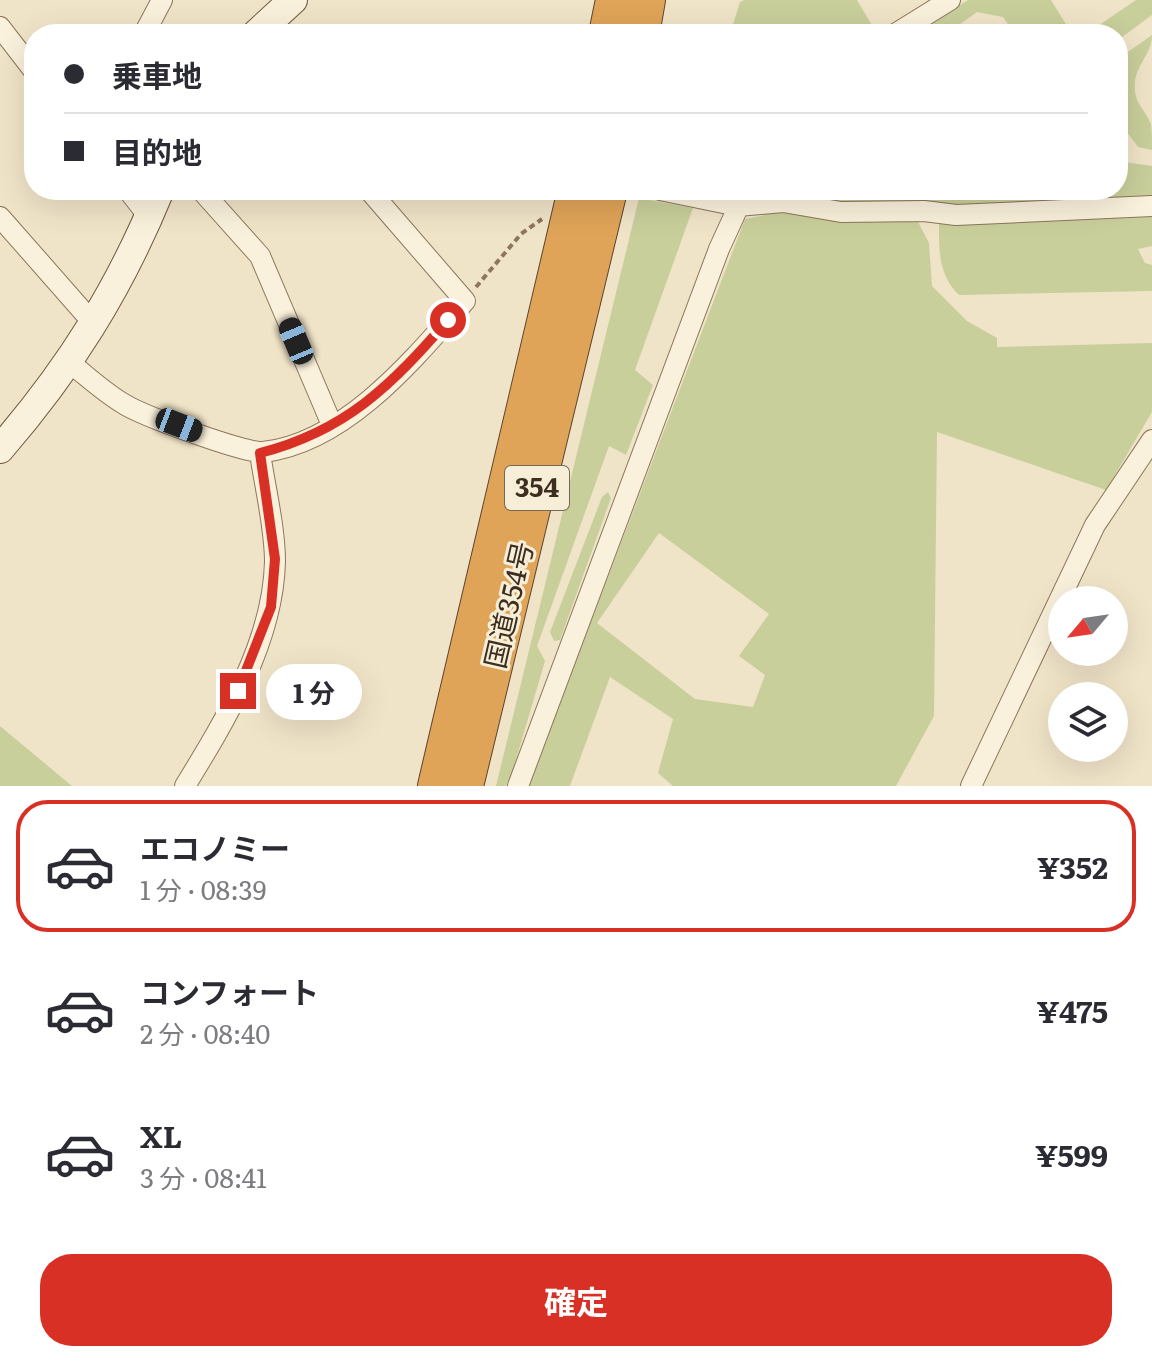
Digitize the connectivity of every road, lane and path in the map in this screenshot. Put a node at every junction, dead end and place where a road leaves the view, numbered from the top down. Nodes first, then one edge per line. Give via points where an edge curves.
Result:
1 (162, 0) edge
2 (293, 0) edge
3 (614, 0) edge
4 (647, 0) edge
5 (950, 0) edge
6 (149, 24) edge
7 (267, 24) edge
8 (609, 24) edge
9 (643, 24) edge
10 (911, 24) edge
11 (0, 27) edge
12 (24, 58) edge
13 (136, 200) edge
14 (156, 200) edge
15 (210, 200) edge
16 (378, 200) edge
17 (574, 200) edge
18 (607, 200) edge
19 (741, 200) edge
20 (762, 200) edge
21 (1152, 206) edge
22 (547, 215) dead end
23 (0, 217) edge
24 (149, 217) junction
25 (465, 301) junction
26 (94, 324) junction
27 (70, 363) junction
28 (332, 425) junction
29 (1152, 440) edge
30 (0, 449) edge
31 (260, 453) junction
32 (185, 786) edge
33 (436, 786) edge
34 (465, 786) edge
35 (518, 786) edge
36 (971, 786) edge

1 - 6 street
2 - 7 street
3 - 8 highway
4 - 9 highway
5 - 10 street
11 - 12 street
13 - 24 street
14 - 24 street
15 - 28 street via 260,256
16 - 25 street
17 - 33 highway, 国道354号 / 354
18 - 34 highway, 国道354号 / 354
19 - 35 street
20 - 21 street via 841,212 956,215
22 - 25 path via 521,234
23 - 26 street
24 - 26 street
25 - 28 street via 398,378
26 - 27 street
27 - 30 street
27 - 31 street via 125,405
28 - 31 street via 301,442
29 - 36 street via 1095,525
31 - 32 street via 275,559 271,607 229,713

